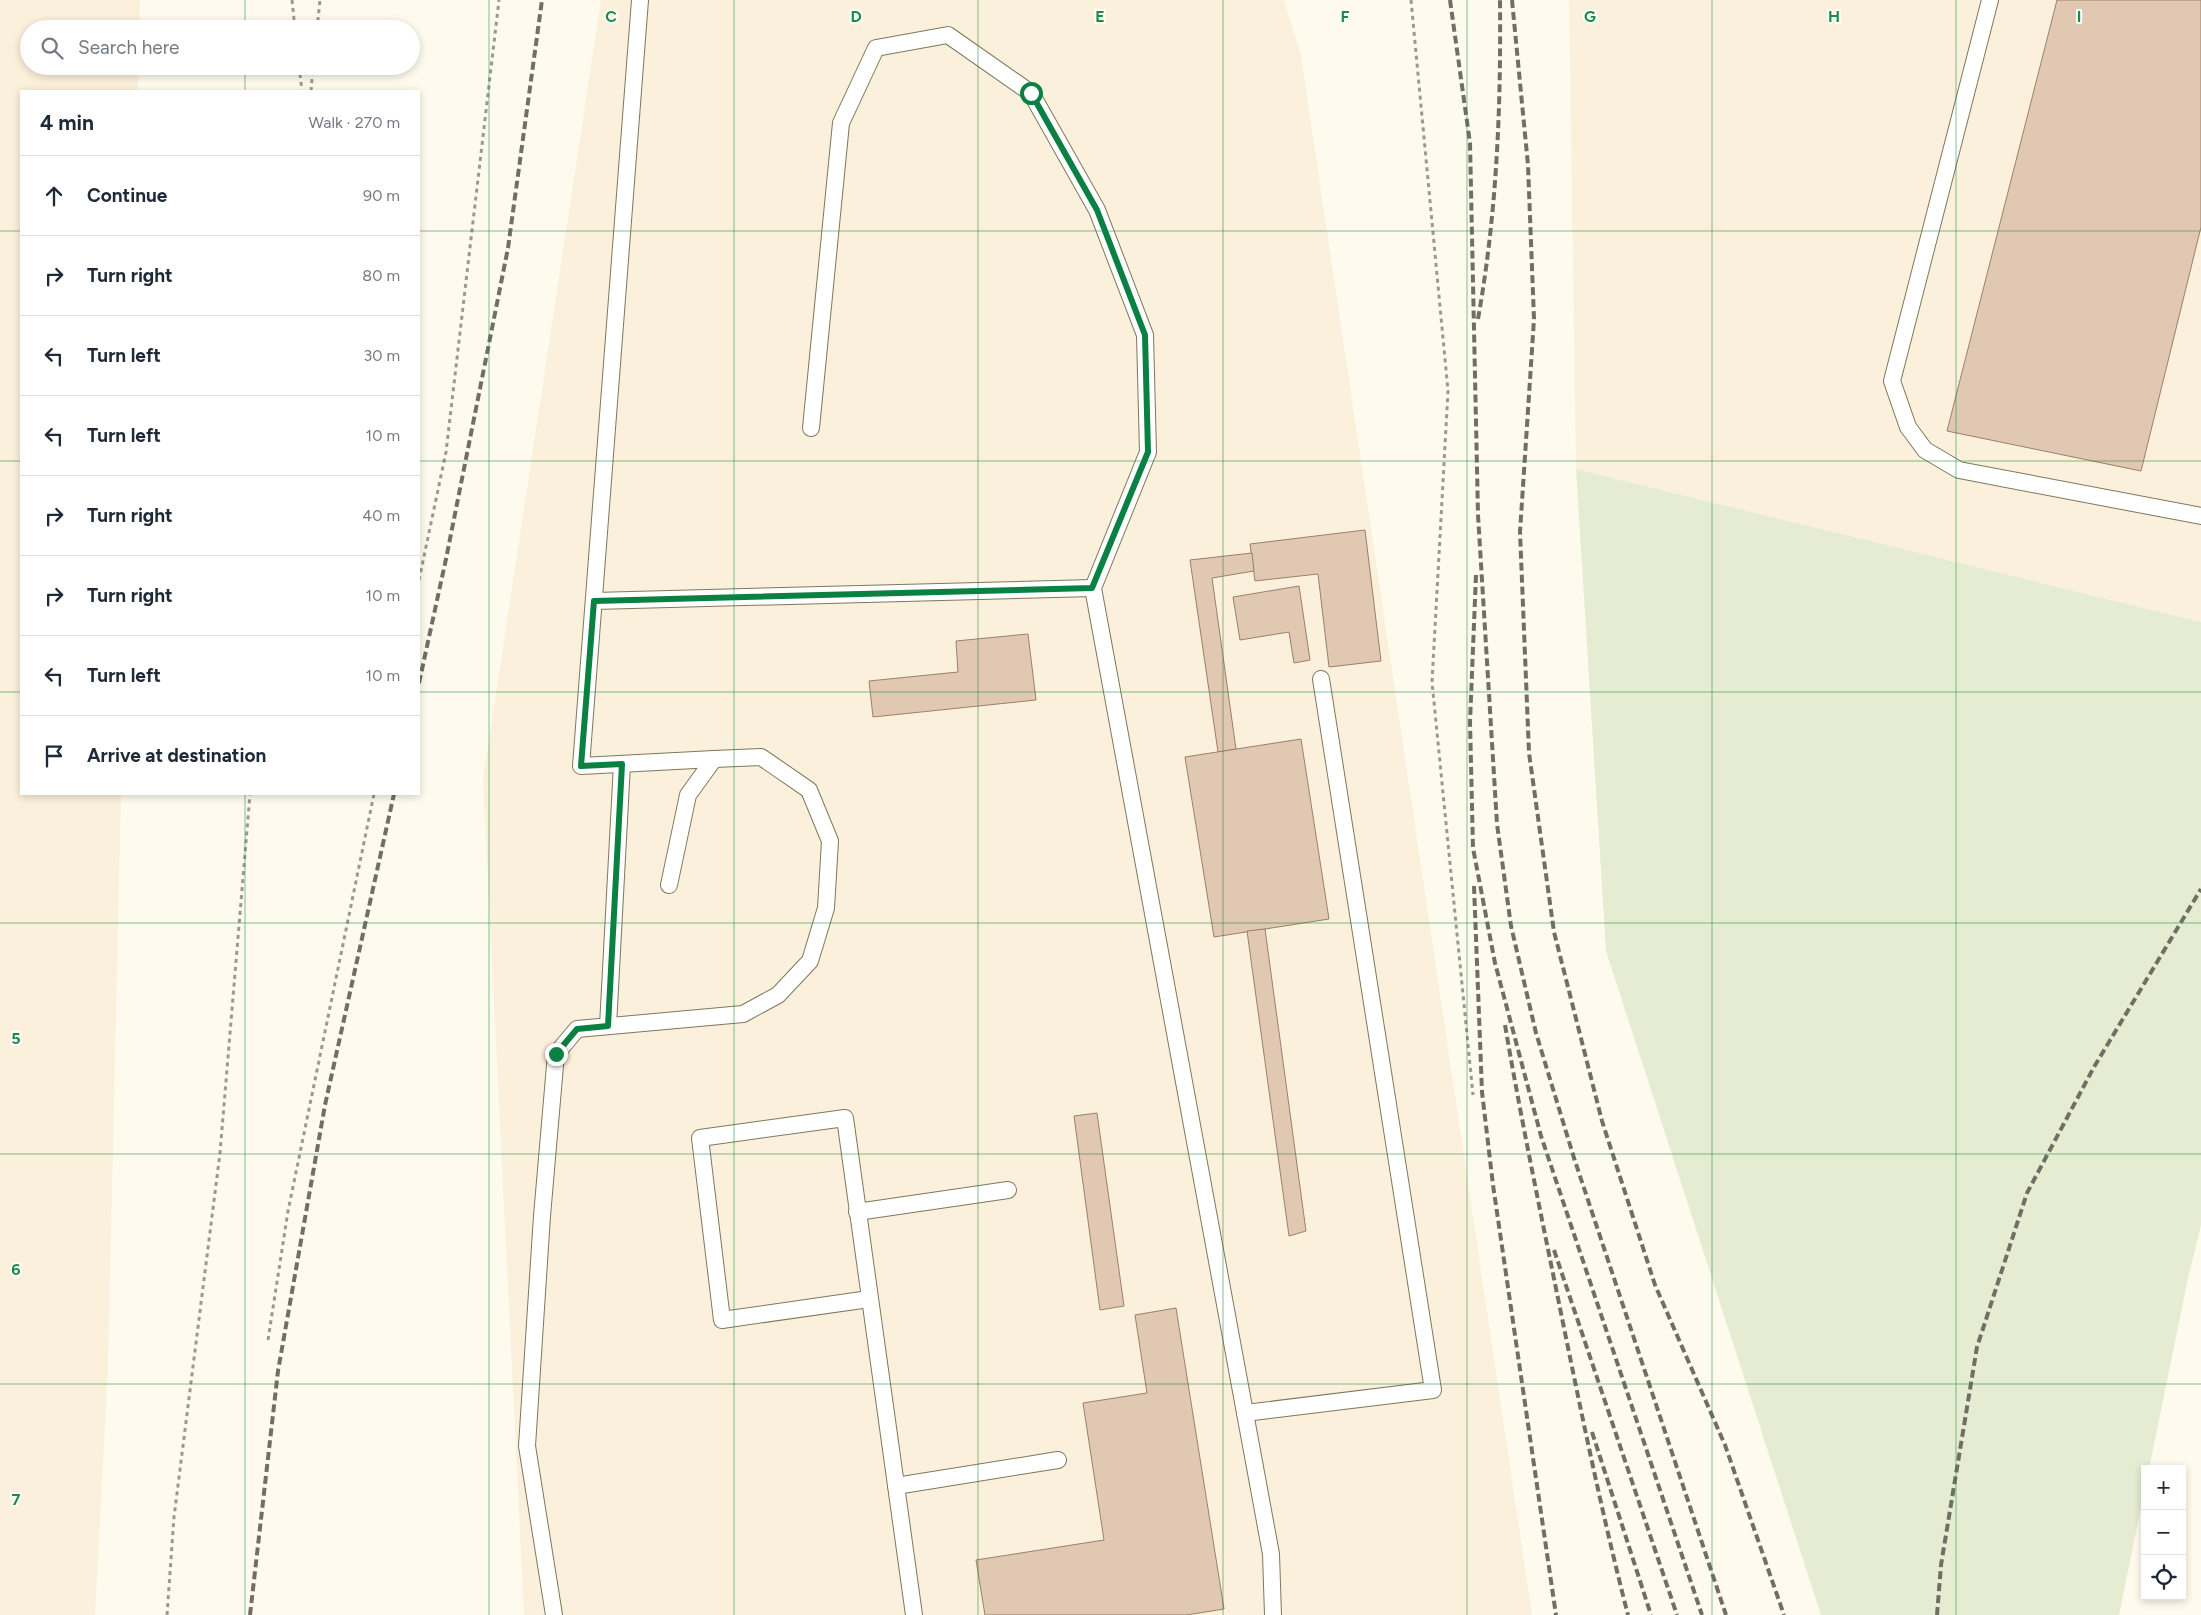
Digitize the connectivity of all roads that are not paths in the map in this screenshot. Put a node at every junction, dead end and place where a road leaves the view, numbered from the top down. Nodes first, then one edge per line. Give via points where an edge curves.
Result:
1 (640, 0) edge
2 (1990, 0) edge
3 (811, 428) dead end
4 (2201, 516) edge
5 (1092, 588) junction
6 (594, 601) junction
7 (1321, 679) dead end
8 (714, 759) junction
9 (622, 764) junction
10 (669, 884) dead end
11 (608, 1026) junction
12 (1008, 1190) dead end
13 (857, 1212) junction
14 (870, 1300) junction
15 (1245, 1413) junction
16 (1058, 1460) dead end
17 (896, 1486) junction
18 (554, 1615) edge
19 (914, 1615) edge
20 (1273, 1615) edge

1 - 6 lane
2 - 4 lane via 1892,381 1908,427 1925,450 1959,470
3 - 5 lane via 841,123 876,48 948,35 1031,93 1097,210 1145,335 1148,452
5 - 6 lane
5 - 15 lane
6 - 9 lane via 581,766
7 - 15 lane via 1433,1390
8 - 9 lane
8 - 10 lane via 688,795
8 - 11 lane via 761,757 809,790 830,841 826,908 810,961 778,995 743,1014
9 - 11 lane
11 - 18 lane via 577,1029 556,1054 555,1064 527,1446
12 - 13 lane
13 - 14 lane
13 - 14 lane via 845,1118 700,1138 722,1320
14 - 17 lane
15 - 20 lane via 1271,1554
16 - 17 lane
17 - 19 lane

